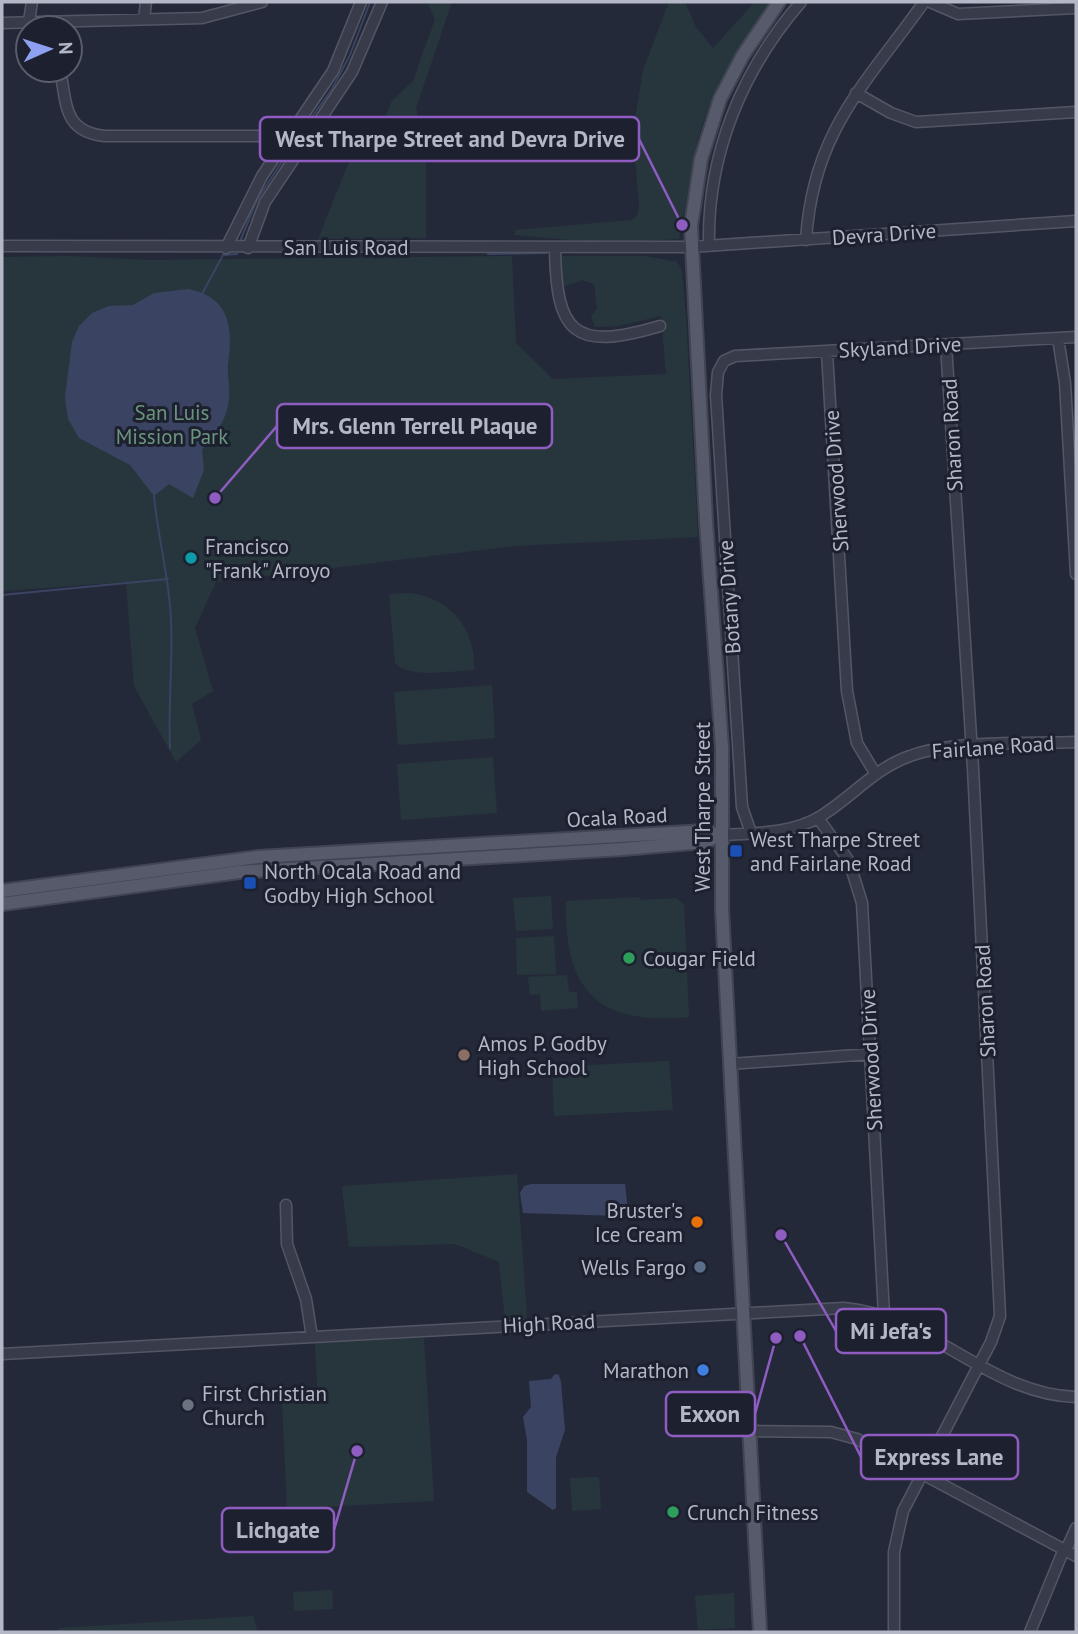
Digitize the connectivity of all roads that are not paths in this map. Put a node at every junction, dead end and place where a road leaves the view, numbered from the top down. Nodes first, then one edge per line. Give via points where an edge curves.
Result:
1 (146, 2) edge
2 (258, 2) edge
3 (361, 2) edge
4 (382, 2) edge
5 (779, 2) edge
6 (801, 2) edge
7 (924, 2) edge
8 (930, 2) edge
9 (1076, 8) edge
10 (144, 19) junction
11 (84, 22) edge
12 (63, 84) edge
13 (856, 93) junction
14 (1076, 113) edge
15 (289, 136) junction
16 (304, 145) junction
17 (1076, 221) edge
18 (806, 240) junction
19 (709, 245) junction
20 (2, 246) edge
21 (555, 247) junction
22 (691, 247) junction
23 (226, 248) junction
24 (248, 248) junction
25 (660, 326) dead end
26 (1076, 337) edge
27 (1058, 338) junction
28 (946, 345) junction
29 (827, 352) junction
30 (724, 360) joint
31 (1076, 574) edge
32 (1076, 742) edge
33 (970, 747) junction
34 (875, 773) junction
35 (818, 818) junction
36 (751, 833) junction
37 (722, 835) junction
38 (326, 859) junction
39 (212, 862) junction
40 (207, 876) junction
41 (116, 881) junction
42 (2, 891) edge
43 (2, 904) edge
44 (871, 1054) junction
45 (730, 1065) junction
46 (286, 1205) dead end
47 (745, 1312) junction
48 (884, 1315) junction
49 (312, 1336) junction
50 (2, 1354) edge
51 (979, 1364) junction
52 (1076, 1397) edge
53 (751, 1431) junction
54 (922, 1471) junction
55 (1076, 1528) edge
56 (1065, 1550) junction
57 (1076, 1556) edge
58 (760, 1632) edge
59 (894, 1632) edge
60 (1030, 1632) edge

1 - 10 street
2 - 10 street via 202,18
3 - 15 street via 339,61
4 - 16 street via 352,72
5 - 22 main road, West Tharpe Street via 743,55 711,124 696,184
6 - 19 street via 771,38 733,112 716,167
7 - 13 street
8 - 9 street via 958,14
10 - 11 street
12 - 15 street via 69,116 77,128 104,136
13 - 14 street via 916,122
13 - 18 street via 834,127 818,166
15 - 16 street
15 - 23 street via 252,193
16 - 24 street via 265,202
17 - 18 street, Devra Drive
18 - 19 street, Devra Drive
19 - 22 street, Devra Drive
20 - 23 street, San Luis Road
21 - 22 street, San Luis Road
21 - 24 street, San Luis Road
21 - 25 street via 559,306 575,329 611,336
22 - 37 main road, West Tharpe Street via 718,655
23 - 24 street, San Luis Road
26 - 27 street, Skyland Drive
27 - 28 street, Skyland Drive
27 - 31 street via 1065,383
28 - 29 street, Skyland Drive
28 - 33 street, Sharon Road
29 - 30 street, Skyland Drive
29 - 34 street, Sherwood Drive via 847,691 857,743
30 - 36 street, Botany Drive via 716,396 742,807
32 - 33 street, Fairlane Road
33 - 34 street, Fairlane Road via 927,751 892,762
33 - 51 street, Sharon Road via 1000,1309 998,1328
34 - 35 street, Fairlane Road
35 - 36 street, Fairlane Road via 788,829
35 - 44 street, Sherwood Drive via 849,861 859,887
36 - 37 street, Fairlane Road
37 - 38 main road, Ocala Road via 705,831 571,845
37 - 45 main road, West Tharpe Street
38 - 39 main road, Ocala Road
38 - 40 main road, Ocala Road
39 - 40 main road
39 - 41 main road, Ocala Road
40 - 41 main road, Ocala Road
41 - 42 main road, Ocala Road
41 - 43 main road, Ocala Road
44 - 45 street
44 - 48 street, Sherwood Drive
45 - 47 main road, West Tharpe Street
46 - 49 street via 287,1244 306,1299
47 - 48 street, High Road via 844,1308
47 - 49 street, High Road
47 - 53 main road, West Tharpe Street
48 - 51 street, High Road
49 - 50 street, High Road
51 - 52 street, High Road via 1026,1387
51 - 54 street, Sharon Road
53 - 54 street via 841,1434
53 - 58 main road, West Tharpe Street
54 - 56 street
54 - 59 street, Sharon Road via 896,1535
55 - 56 street
56 - 57 street
56 - 60 street

